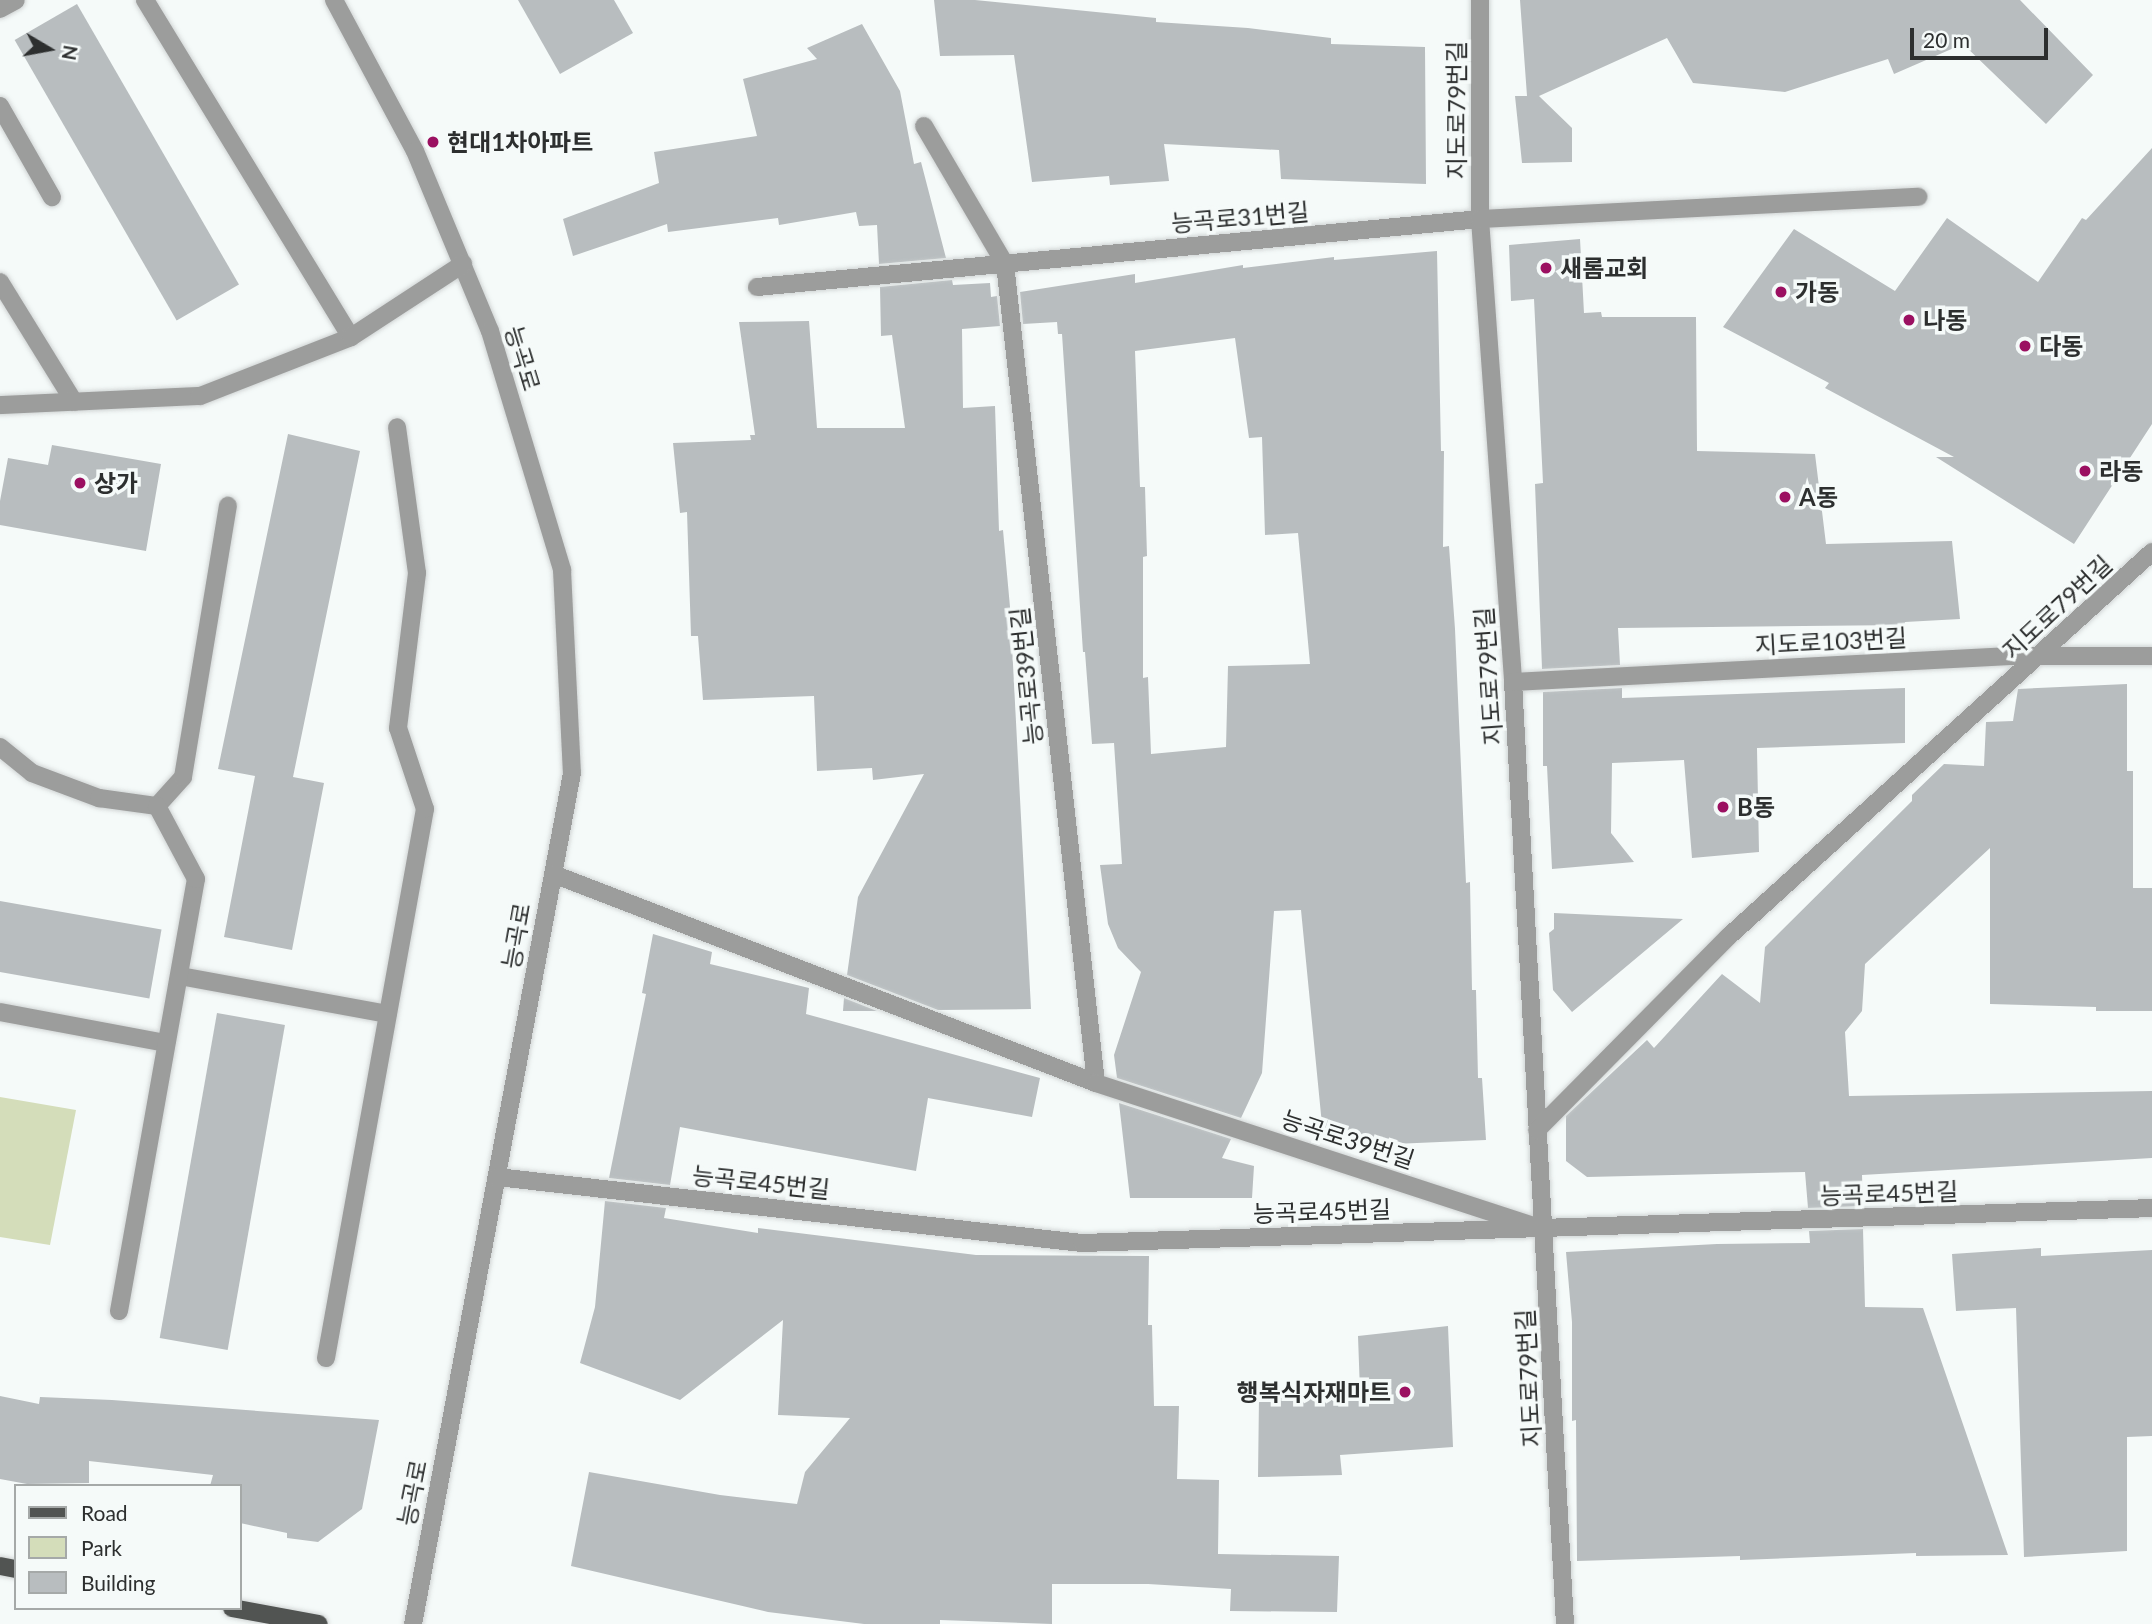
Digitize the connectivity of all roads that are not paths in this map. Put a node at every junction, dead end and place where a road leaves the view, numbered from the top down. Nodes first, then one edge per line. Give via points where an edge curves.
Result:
1 (16, 0) edge
2 (145, 0) edge
3 (334, 0) edge
4 (1480, 0) edge
5 (0, 9) edge
6 (0, 107) edge
7 (924, 126) dead end
8 (52, 197) dead end
9 (1917, 197) dead end
10 (1480, 219) junction
11 (463, 264) junction
12 (1005, 264) junction
13 (0, 282) edge
14 (757, 287) dead end
15 (351, 337) junction
16 (74, 402) junction
17 (0, 405) edge
18 (397, 427) dead end
19 (228, 506) dead end
20 (2152, 552) edge
21 (2041, 655) junction
22 (2152, 656) edge
23 (1513, 682) junction
24 (0, 747) edge
25 (157, 806) junction
26 (553, 874) junction
27 (180, 976) junction
28 (0, 1012) edge
29 (388, 1014) junction
30 (166, 1043) junction
31 (1096, 1083) junction
32 (1537, 1130) junction
33 (497, 1177) junction
34 (2152, 1208) edge
35 (1544, 1229) junction
36 (119, 1311) dead end
37 (326, 1358) dead end
38 (242, 1610) edge
39 (319, 1624) edge
40 (413, 1624) edge
41 (1565, 1624) edge

1 - 5 street
2 - 15 street
3 - 11 street, 능곡로 via 415,151
4 - 10 street, 지도로79번길
6 - 8 street
7 - 12 street
9 - 10 street
10 - 12 street, 능곡로31번길
10 - 23 street, 지도로79번길
11 - 15 street
11 - 26 street, 능곡로 via 489,331 562,570 572,774
12 - 14 street, 능곡로31번길
12 - 31 street, 능곡로39번길
13 - 16 street
15 - 16 street via 200,396
16 - 17 street
18 - 29 street via 417,573 398,728 425,809
19 - 25 street via 183,777
20 - 21 street, 지도로79번길
21 - 22 street, 지도로103번길
21 - 23 street, 지도로103번길
21 - 32 street, 지도로79번길 via 1728,937
23 - 32 street, 지도로79번길
24 - 25 street via 32,772 99,798
25 - 27 street via 196,879
26 - 31 street, 능곡로39번길
26 - 33 street, 능곡로
27 - 29 street
27 - 30 street
28 - 30 street
29 - 37 street
30 - 36 street
31 - 35 street, 능곡로39번길
32 - 35 street, 지도로79번길
33 - 35 street, 능곡로45번길 via 1082,1243
33 - 40 street, 능곡로
34 - 35 street, 능곡로45번길
35 - 41 street, 지도로79번길
38 - 39 main road

